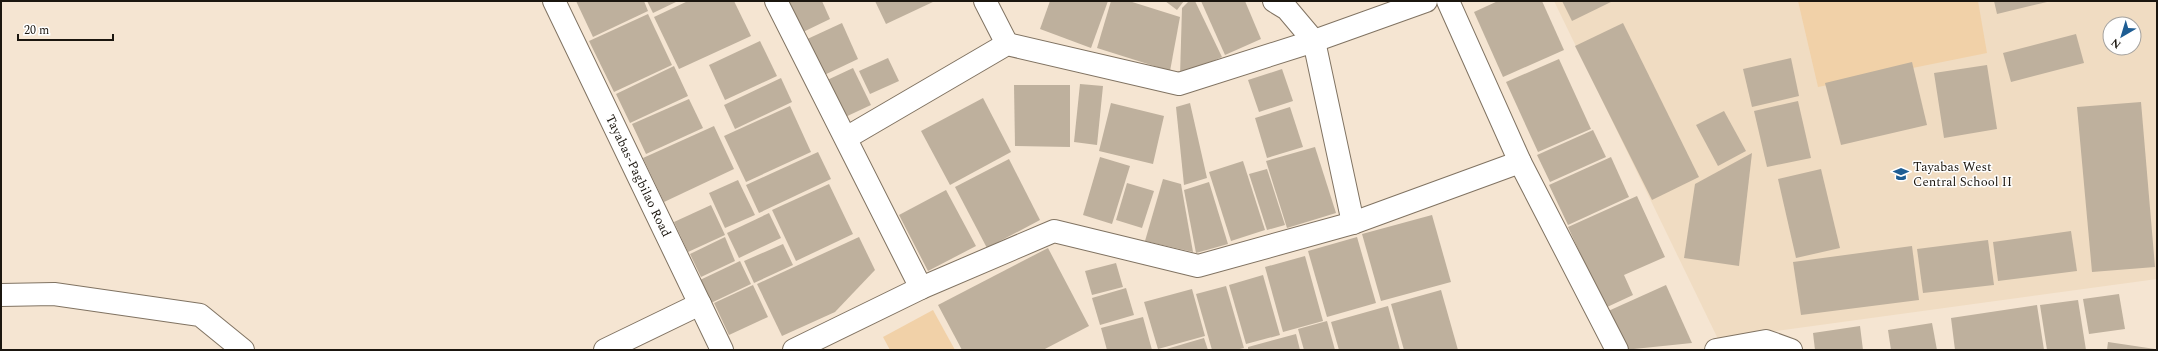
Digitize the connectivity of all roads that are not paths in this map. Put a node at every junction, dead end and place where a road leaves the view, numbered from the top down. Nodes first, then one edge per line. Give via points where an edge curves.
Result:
1 (554, 1) edge
2 (776, 1) edge
3 (985, 1) edge
4 (1274, 1) edge
5 (1426, 1) edge
6 (1448, 1) edge
7 (1314, 41) junction
8 (1007, 44) junction
9 (846, 138) junction
10 (1520, 162) junction
11 (1353, 223) junction
12 (921, 288) junction
13 (1, 295) edge
14 (700, 304) junction
15 (243, 350) edge
16 (604, 350) edge
17 (722, 350) edge
18 (794, 350) edge
19 (1617, 350) edge
20 (1716, 350) edge
21 (1791, 350) edge

1 - 14 street, Tayabas-Pagbilao Road
2 - 9 street
3 - 8 street
4 - 7 street via 1287,9
5 - 7 street
6 - 10 street
7 - 8 street via 1179,84
7 - 11 street
8 - 9 street
9 - 12 street
10 - 11 street
10 - 19 street
11 - 12 street via 1198,266 1054,231
12 - 18 street
13 - 15 street via 54,294 200,315
14 - 16 street
14 - 17 street, Tayabas-Pagbilao Road
20 - 21 street via 1766,341

